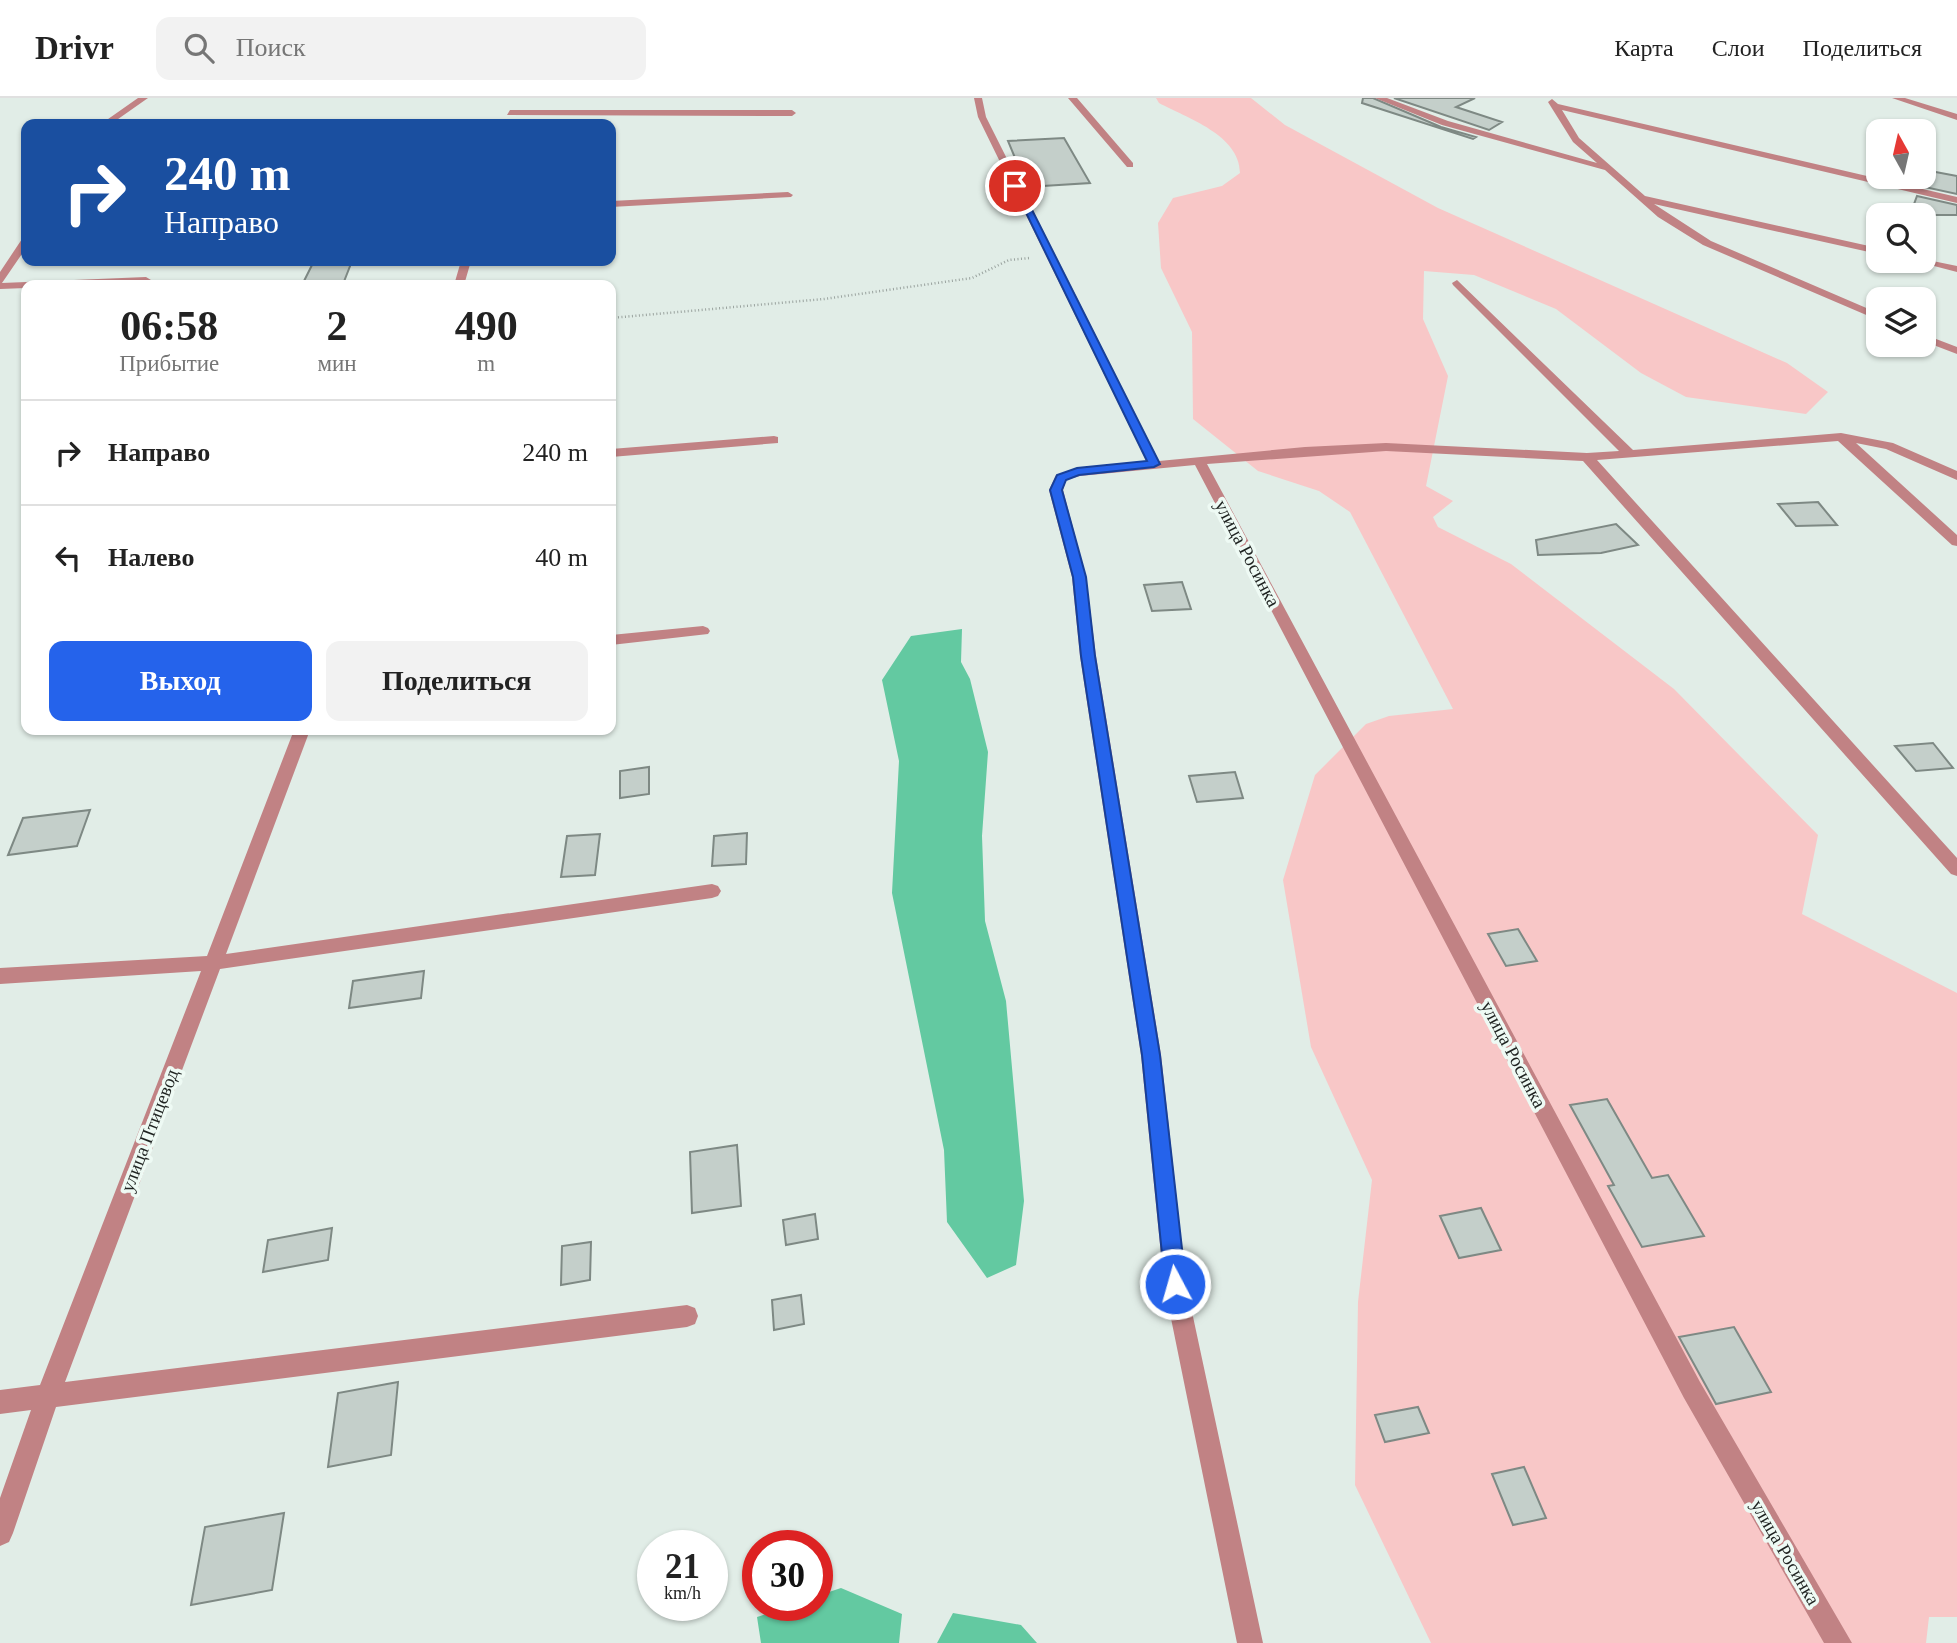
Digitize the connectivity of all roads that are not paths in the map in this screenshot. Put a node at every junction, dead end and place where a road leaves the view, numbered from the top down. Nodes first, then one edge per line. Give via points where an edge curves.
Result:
1 (144, 98) edge
2 (978, 98) edge
3 (1072, 98) edge
4 (1380, 98) edge
5 (1896, 98) edge
6 (1552, 102) edge
7 (792, 113) dead end
8 (1957, 117) edge
9 (112, 119) edge
10 (508, 119) edge
11 (1130, 164) dead end
12 (1606, 168) junction
13 (788, 195) dead end
14 (1641, 199) junction
15 (1957, 200) edge
16 (616, 204) edge
17 (21, 248) edge
18 (1866, 248) edge
19 (1936, 264) edge
20 (1957, 269) edge
21 (0, 280) edge
22 (1457, 283) dead end
23 (21, 285) edge
24 (0, 286) edge
25 (1866, 312) edge
26 (1936, 342) edge
27 (1957, 351) edge
28 (1841, 437) junction
29 (774, 440) dead end
30 (1628, 452) junction
31 (616, 453) edge
32 (1587, 457) junction
33 (1199, 460) junction
34 (1154, 464) junction
35 (1957, 476) edge
36 (1957, 542) edge
37 (703, 631) dead end
38 (616, 639) edge
39 (300, 735) edge
40 (1957, 869) edge
41 (712, 891) dead end
42 (212, 963) junction
43 (0, 976) edge
44 (687, 1316) dead end
45 (48, 1396) junction
46 (0, 1402) edge
47 (0, 1533) edge
48 (1250, 1643) edge
49 (1839, 1643) edge

1 - 9 street
2 - 34 street via 982,117 1048,255
3 - 11 street
4 - 12 street via 1446,123
5 - 8 street
6 - 12 street via 1576,140
6 - 15 street
7 - 10 street via 512,110
12 - 14 street
13 - 16 street
14 - 18 street
14 - 25 street via 1707,243
17 - 21 street
19 - 20 street
22 - 30 street
23 - 24 street
26 - 27 street
28 - 30 street
28 - 35 street via 1889,446
28 - 36 street
29 - 31 street
30 - 32 street
32 - 33 street via 1386,447
32 - 40 street
33 - 34 street
33 - 49 street, улица Росинка via 1685,1378
34 - 48 street via 1077,472 1061,478 1056,490 1079,577 1151,1055 1175,1284
37 - 38 street
39 - 42 street, улица Птицевод
41 - 42 street
42 - 43 street
42 - 45 street, улица Птицевод
44 - 45 street
45 - 46 street
45 - 47 street, улица Птицевод

